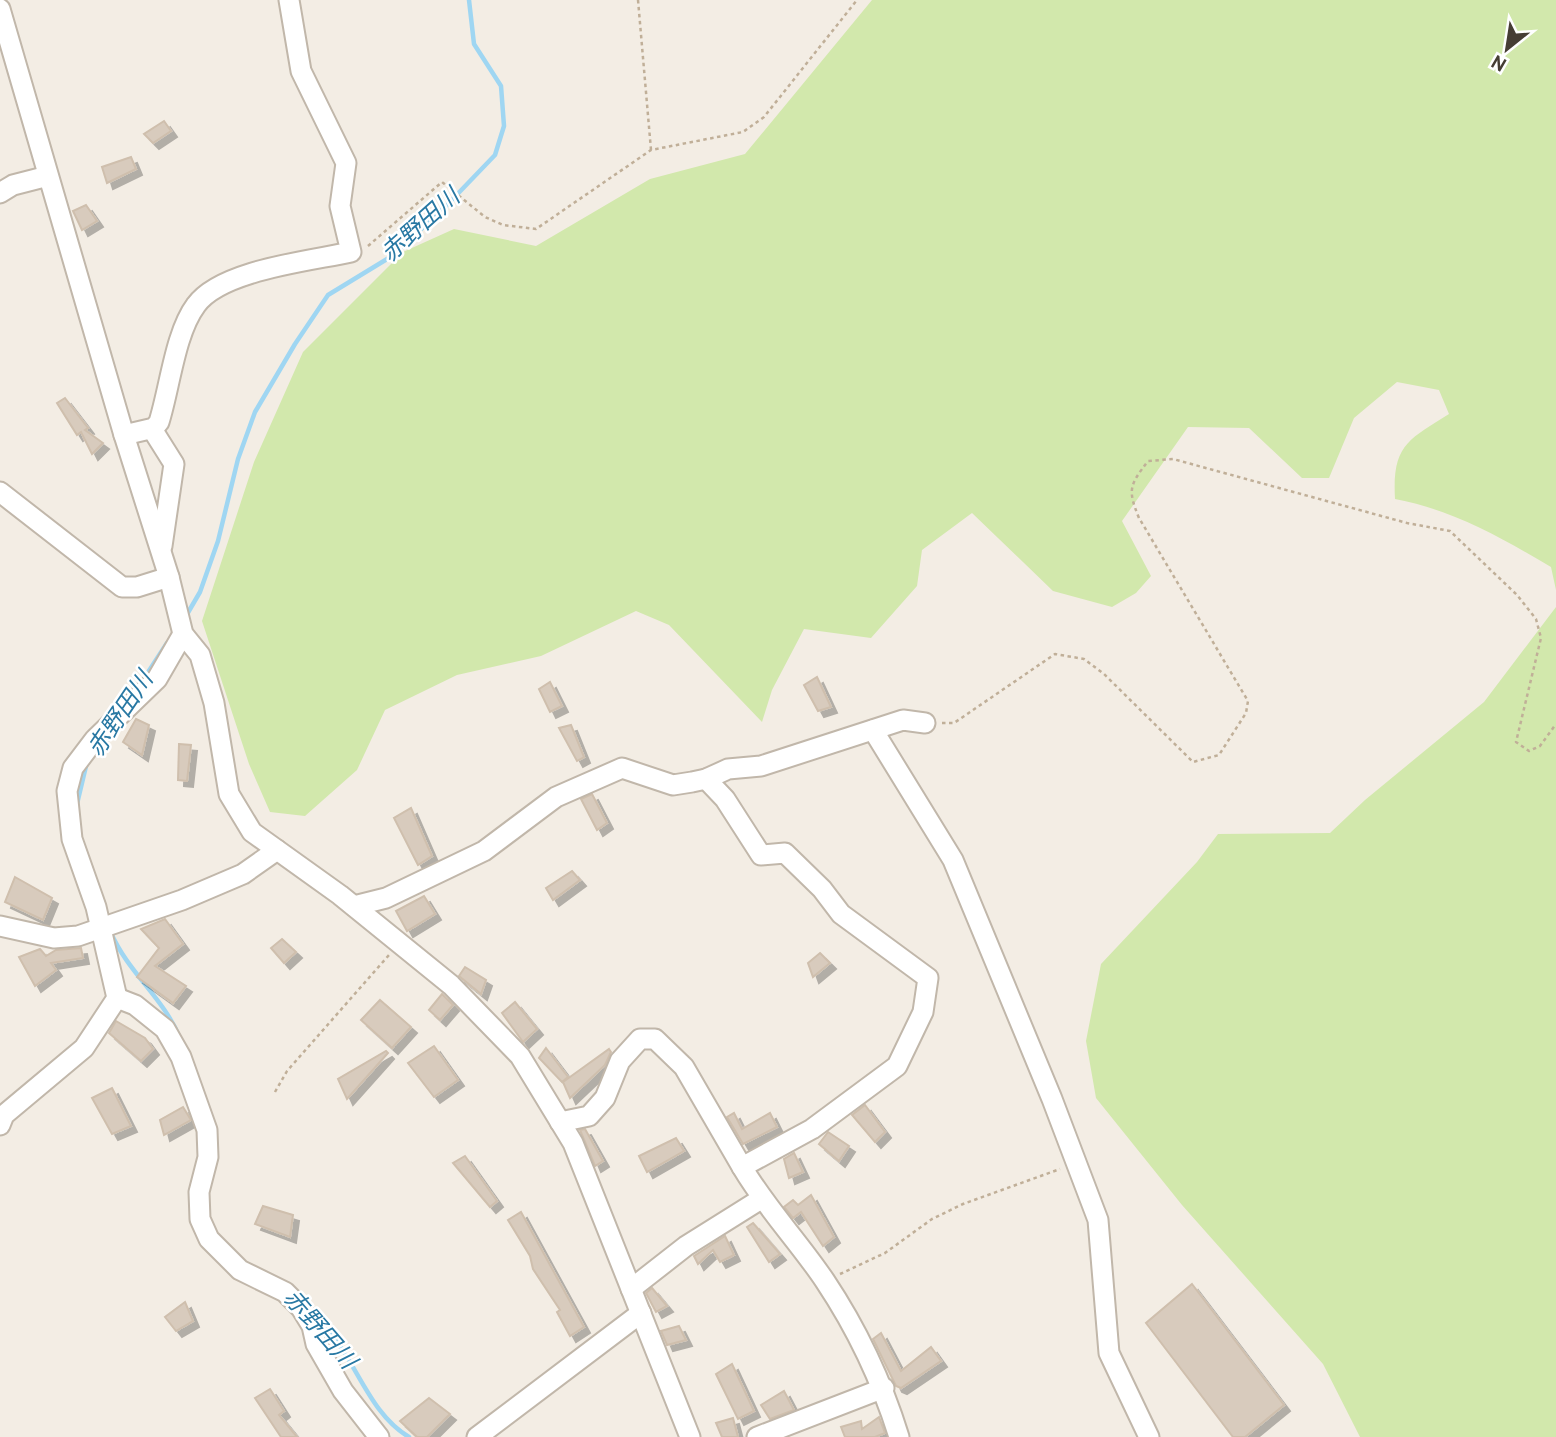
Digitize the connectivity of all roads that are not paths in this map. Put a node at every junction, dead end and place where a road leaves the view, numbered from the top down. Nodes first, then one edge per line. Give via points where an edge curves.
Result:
1 (289, 0) edge
2 (0, 9) edge
3 (48, 176) junction
4 (0, 193) edge
5 (152, 429) junction
6 (124, 435) junction
7 (0, 492) edge
8 (161, 551) junction
9 (169, 577) junction
10 (183, 634) junction
11 (925, 723) road end
12 (873, 730) junction
13 (706, 779) junction
14 (277, 850) junction
15 (354, 906) junction
16 (0, 926) edge
17 (99, 929) junction
18 (117, 998) junction
19 (560, 1122) junction
20 (0, 1125) edge
21 (742, 1167) junction
22 (761, 1199) junction
23 (631, 1289) junction
24 (641, 1313) junction
25 (884, 1388) junction
26 (379, 1437) edge
27 (477, 1437) edge
28 (690, 1437) edge
29 (757, 1437) edge
30 (899, 1437) edge
31 (1149, 1437) edge

1 - 5 street via 301,71 346,163 340,206 351,251 211,290 196,305 185,329 162,412
2 - 3 street
3 - 4 street
3 - 6 street
5 - 6 street
5 - 8 street via 174,464
6 - 8 street
7 - 9 street via 121,587
8 - 9 street
9 - 10 street
10 - 14 street via 200,655 211,691 229,794 252,832
10 - 17 street via 157,679 95,739 73,768 66,791 72,839
11 - 12 street via 903,720
12 - 13 street
12 - 31 street via 953,860 1077,1164 1098,1220 1109,1353
13 - 15 street via 673,785 622,768 555,797 484,851 386,898
13 - 21 street via 725,799 761,855 785,853 841,914 928,978 923,1012 897,1066 812,1129
14 - 15 street
14 - 17 street via 243,874
15 - 19 street via 451,985 520,1056
16 - 17 street via 54,937
17 - 18 street
18 - 20 street via 84,1048 4,1115
18 - 26 street via 165,1030 181,1057 207,1130 208,1157 199,1192 200,1219 209,1239 240,1270 285,1292 301,1308 343,1391
19 - 21 street via 589,1116 605,1098 620,1061 640,1039 655,1039 684,1067
19 - 23 street via 578,1154
21 - 22 street
22 - 23 street via 686,1246
22 - 25 street via 825,1281
23 - 24 street
24 - 27 street
24 - 28 street
25 - 29 street
25 - 30 street

